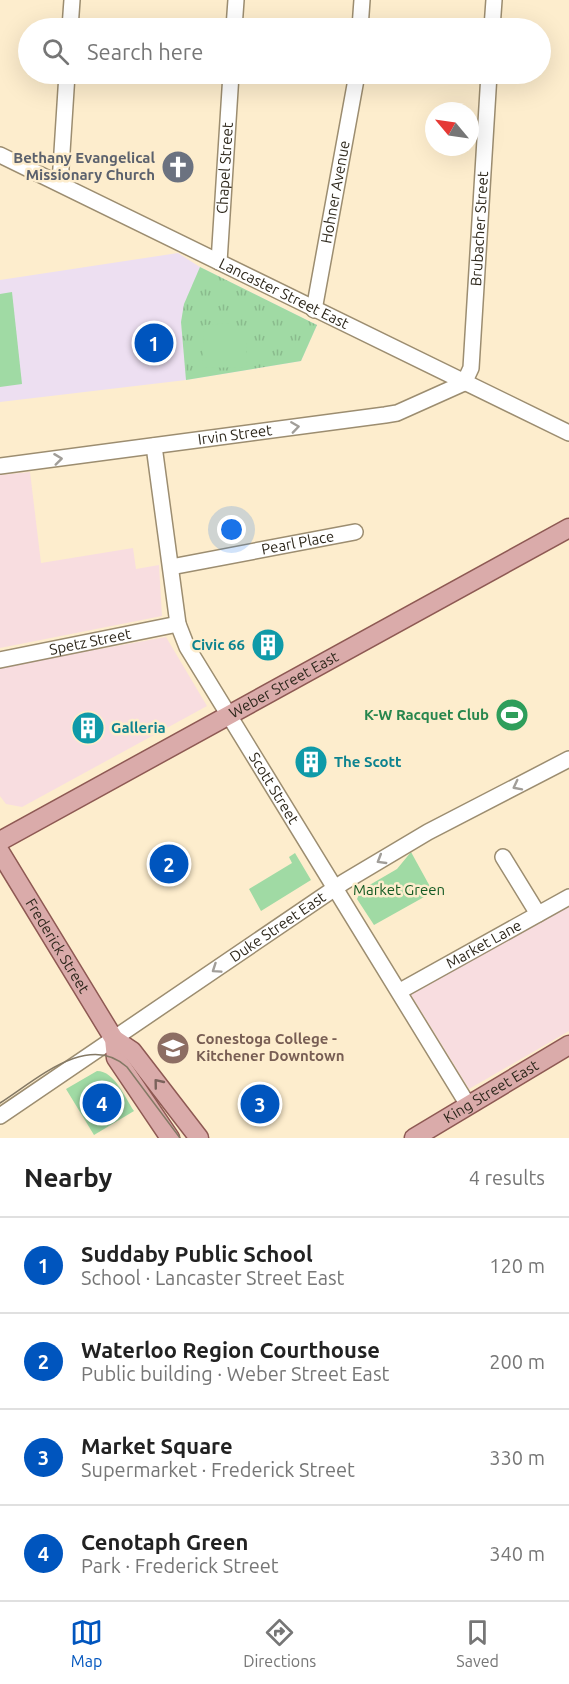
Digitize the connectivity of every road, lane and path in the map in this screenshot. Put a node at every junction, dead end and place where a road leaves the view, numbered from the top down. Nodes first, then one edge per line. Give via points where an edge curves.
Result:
1 (72, 0) edge
2 (236, 0) edge
3 (362, 0) edge
4 (494, 0) edge
5 (71, 18) edge
6 (235, 18) edge
7 (361, 18) edge
8 (493, 18) edge
9 (67, 84) edge
10 (230, 84) edge
11 (355, 84) edge
12 (488, 84) edge
13 (0, 155) edge
14 (60, 183) junction
15 (219, 262) junction
16 (314, 310) junction
17 (464, 383) junction
18 (569, 433) edge
19 (154, 446) junction
20 (0, 466) edge
21 (569, 528) edge
22 (355, 532) dead end
23 (171, 567) junction
24 (178, 624) junction
25 (0, 660) edge
26 (228, 716) junction
27 (569, 759) edge
28 (0, 841) edge
29 (0, 852) edge
30 (503, 857) dead end
31 (334, 889) junction
32 (569, 897) edge
33 (538, 914) junction
34 (400, 991) junction
35 (114, 1040) junction
36 (569, 1045) edge
37 (468, 1105) junction
38 (0, 1116) edge
39 (170, 1138) edge
40 (199, 1138) edge
41 (414, 1138) edge

1 - 5 street
2 - 6 street
3 - 7 street
4 - 8 street
9 - 14 street
10 - 15 street, Chapel Street
11 - 16 street, Hohner Avenue
12 - 17 street, Brubacher Street via 471,368
13 - 14 street, Lancaster Street East
14 - 15 street, Lancaster Street East
15 - 16 street, Lancaster Street East
16 - 17 street, Lancaster Street East
17 - 18 street, Lancaster Street East
19 -> 17 street, Irvin Street via 397,412
20 -> 19 street, Irvin Street
19 - 23 street, Scott Street
21 - 26 main road, Weber Street East
22 - 23 street, Pearl Place
23 - 24 street, Scott Street
24 - 25 street, Spetz Street
24 - 26 street, Scott Street via 187,647
26 - 28 main road, Weber Street East
26 - 31 street, Scott Street
27 -> 31 street, Duke Street East via 433,830
29 - 35 main road, Frederick Street
30 - 33 street
31 - 34 street, Scott Street
31 -> 35 street, Duke Street East
32 - 33 street, Market Lane
33 - 34 street, Market Lane
34 - 37 street, Scott Street
35 - 38 street, Duke Street East
35 - 39 main road, Frederick Street via 116,1058
40 -> 35 main road, Frederick Street via 132,1051
36 - 37 main road, King Street East
37 - 41 main road, King Street East

